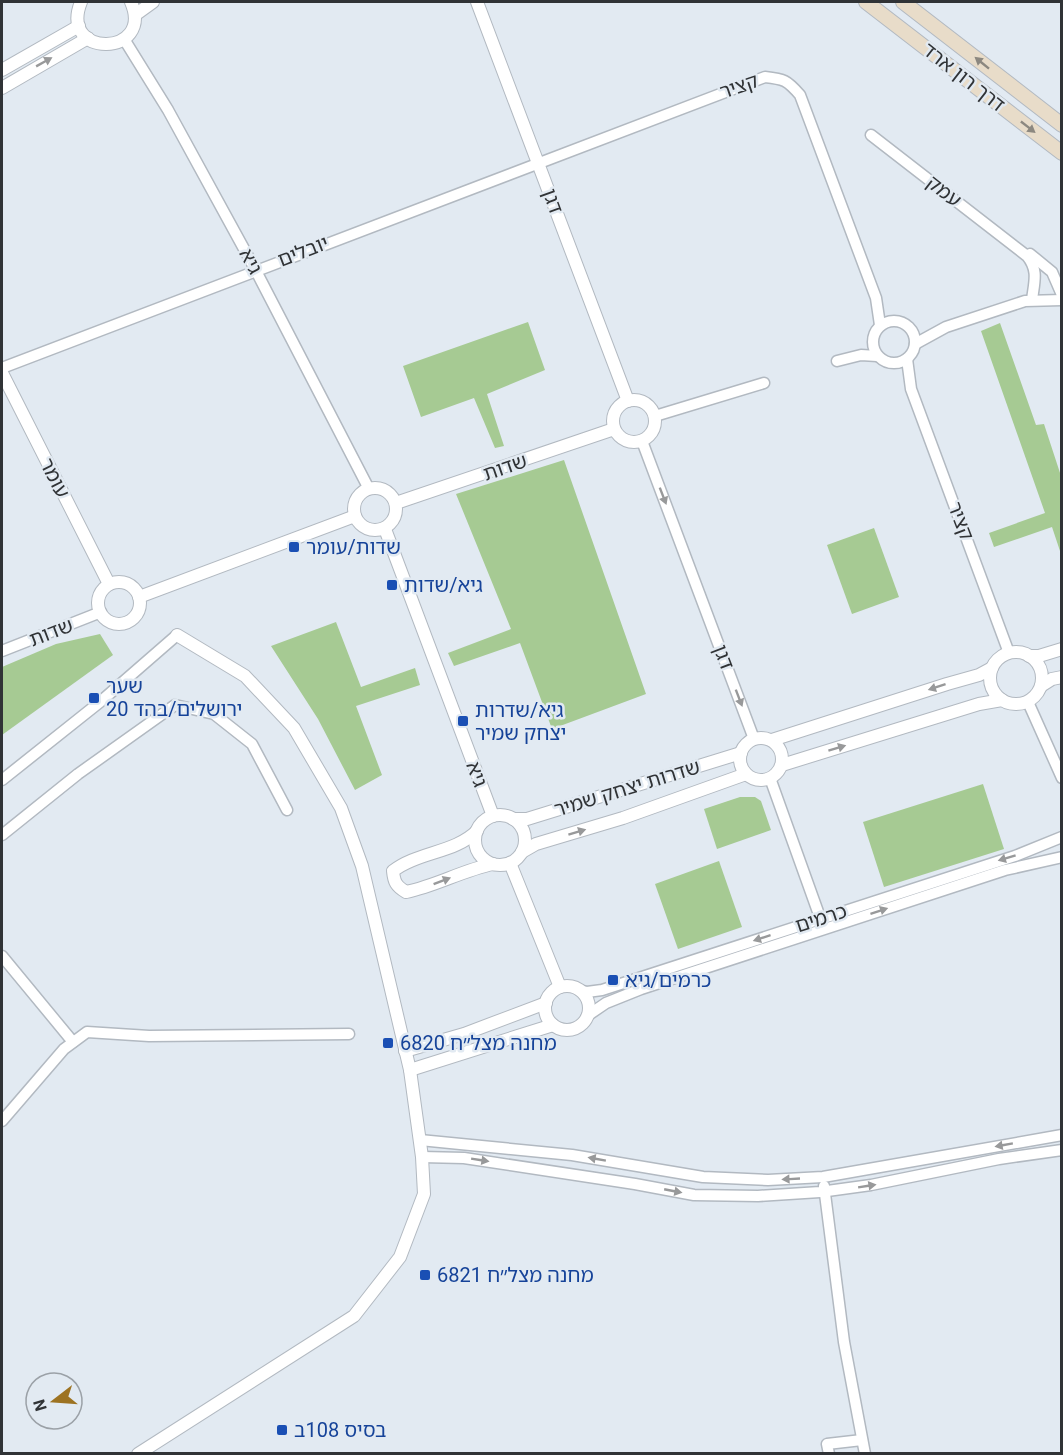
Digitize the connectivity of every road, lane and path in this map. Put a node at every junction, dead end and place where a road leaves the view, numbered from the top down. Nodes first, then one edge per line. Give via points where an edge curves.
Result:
1 (81, 2) edge
2 (131, 2) edge
3 (153, 2) edge
4 (477, 2) edge
5 (866, 2) edge
6 (903, 2) edge
7 (135, 15) junction
8 (79, 26) junction
9 (88, 38) junction
10 (124, 39) junction
11 (2, 70) edge
12 (2, 88) edge
13 (1062, 125) edge
14 (871, 135) dead end
15 (1062, 153) edge
16 (539, 161) junction
17 (1016, 248) junction
18 (255, 269) junction
19 (1062, 295) edge
20 (876, 298) junction
21 (1032, 300) junction
22 (1062, 300) edge
23 (895, 321) junction
24 (880, 325) junction
25 (946, 327) junction
26 (910, 329) junction
27 (872, 340) junction
28 (915, 344) junction
29 (877, 356) junction
30 (849, 357) junction
31 (907, 359) junction
32 (837, 361) dead end
33 (892, 363) junction
34 (2, 368) edge
35 (2, 373) edge
36 (764, 383) dead end
37 (911, 389) junction
38 (628, 401) junction
39 (655, 416) junction
40 (614, 429) junction
41 (642, 441) junction
42 (369, 489) junction
43 (396, 503) junction
44 (355, 516) junction
45 (385, 529) junction
46 (109, 584) junction
47 (139, 597) junction
48 (101, 612) junction
49 (177, 635) joint
50 (1062, 649) edge
51 (2, 651) edge
52 (1009, 653) junction
53 (1029, 656) junction
54 (992, 668) junction
55 (1062, 677) edge
56 (1041, 686) junction
57 (1002, 700) junction
58 (1028, 702) junction
59 (754, 739) junction
60 (772, 740) junction
61 (741, 753) junction
62 (782, 765) junction
63 (746, 774) junction
64 (770, 778) junction
65 (1062, 778) edge
66 (2, 780) edge
67 (287, 810) dead end
68 (493, 816) junction
69 (513, 819) junction
70 (477, 831) junction
71 (2, 835) edge
72 (1062, 837) edge
73 (522, 852) junction
74 (1062, 857) edge
75 (510, 863) junction
76 (493, 864) junction
77 (823, 924) junction
78 (2, 956) edge
79 (560, 987) junction
80 (579, 990) junction
81 (546, 1003) junction
82 (587, 1016) junction
83 (554, 1025) junction
84 (349, 1034) dead end
85 (73, 1042) junction
86 (405, 1051) junction
87 (410, 1070) junction
88 (2, 1121) edge
89 (1062, 1135) edge
90 (420, 1140) junction
91 (1062, 1150) edge
92 (422, 1157) junction
93 (823, 1177) junction
94 (825, 1191) junction
95 (862, 1440) junction
96 (138, 1454) edge
97 (829, 1454) edge
98 (865, 1454) edge

1 - 8 street
2 - 7 street
3 - 7 street
4 - 16 street, דגן
5 -> 15 main road, דרך רון ארד
13 -> 6 main road, דרך רון ארד
7 - 10 street
8 - 9 street
8 - 11 street
9 - 10 street via 102,45
12 -> 9 street
10 - 18 street, גיא
14 - 17 street, עמק
16 - 18 street, יובלים
16 - 20 street, קציר via 765,76 779,78 800,95
16 - 38 street, דגן
17 - 19 street, עמק via 1034,256 1052,272
17 - 21 street, עמק via 1035,266
18 - 34 street, יובלים
18 - 42 street, גיא
20 - 23 street, קציר
20 - 24 street, קציר
21 - 22 street
21 - 25 street
23 - 24 street
23 - 26 street
24 - 27 street
25 - 26 street
25 - 28 street
26 - 28 street
27 - 29 street
27 - 30 street
28 - 31 street
29 - 30 street
29 - 33 street
30 - 32 street
31 - 33 street
31 - 37 street, קציר
33 - 37 street, קציר
35 - 46 street, עומר
36 - 39 street
37 - 52 street, קציר
38 - 39 street via 645,403
38 - 40 street via 615,412
39 - 41 street via 653,431
40 - 41 street via 626,441
40 - 43 street, שדות
41 -> 59 street, דגן
42 - 43 street via 388,492
42 - 44 street via 355,502
43 - 45 street via 395,518
44 - 45 street via 367,530
44 - 47 street
45 - 68 street, גיא
46 - 47 street via 127,583
46 - 48 street via 98,600
47 - 48 street via 135,616 124,623 110,621
48 - 51 street, שדות
49 - 66 street
49 - 86 street via 245,676 294,728 340,808 362,866
50 - 53 street
52 - 53 street
52 - 54 street
53 - 56 street via 1039,666
54 - 57 street via 990,682
54 -> 60 street
55 - 56 street
56 - 58 street
57 - 58 street via 1010,704
62 -> 57 street
58 - 65 street
59 - 60 street
59 - 61 street
60 - 62 street via 782,753
61 - 63 street
61 - 69 street, שדרות יצחק שמיר via 527,819
62 - 64 street
63 - 64 street via 757,780
73 -> 63 street, שדרות יצחק שמיר
64 - 77 street
67 - 71 street via 252,744 214,714 175,705 78,774
68 - 69 street
68 - 70 street
69 - 73 street via 525,837
70 - 76 street via 478,851
70 -> 76 street via 467,839 402,863 393,871 394,882 406,892
72 -> 77 street, כרמים
73 - 75 street
77 -> 74 street, כרמים
75 - 76 street
75 - 79 street
77 -> 80 street, כרמים via 602,990
77 - 82 street, כרמים via 641,989
78 - 85 street
79 - 80 street
79 - 81 street
80 - 82 street via 588,1000
81 - 83 street via 546,1015
81 - 86 street
82 - 83 street via 571,1030
83 - 87 street
84 - 85 street via 148,1036 87,1032
85 - 88 street
86 - 87 street
87 - 90 street
89 -> 93 street
90 - 92 street
93 -> 90 street via 703,1177 572,1155
94 -> 91 street
92 -> 94 street via 464,1158 694,1195
92 - 96 street via 424,1194 400,1257 354,1316
93 - 94 street
94 - 95 street via 844,1342
95 - 97 street via 827,1444
95 - 98 street

